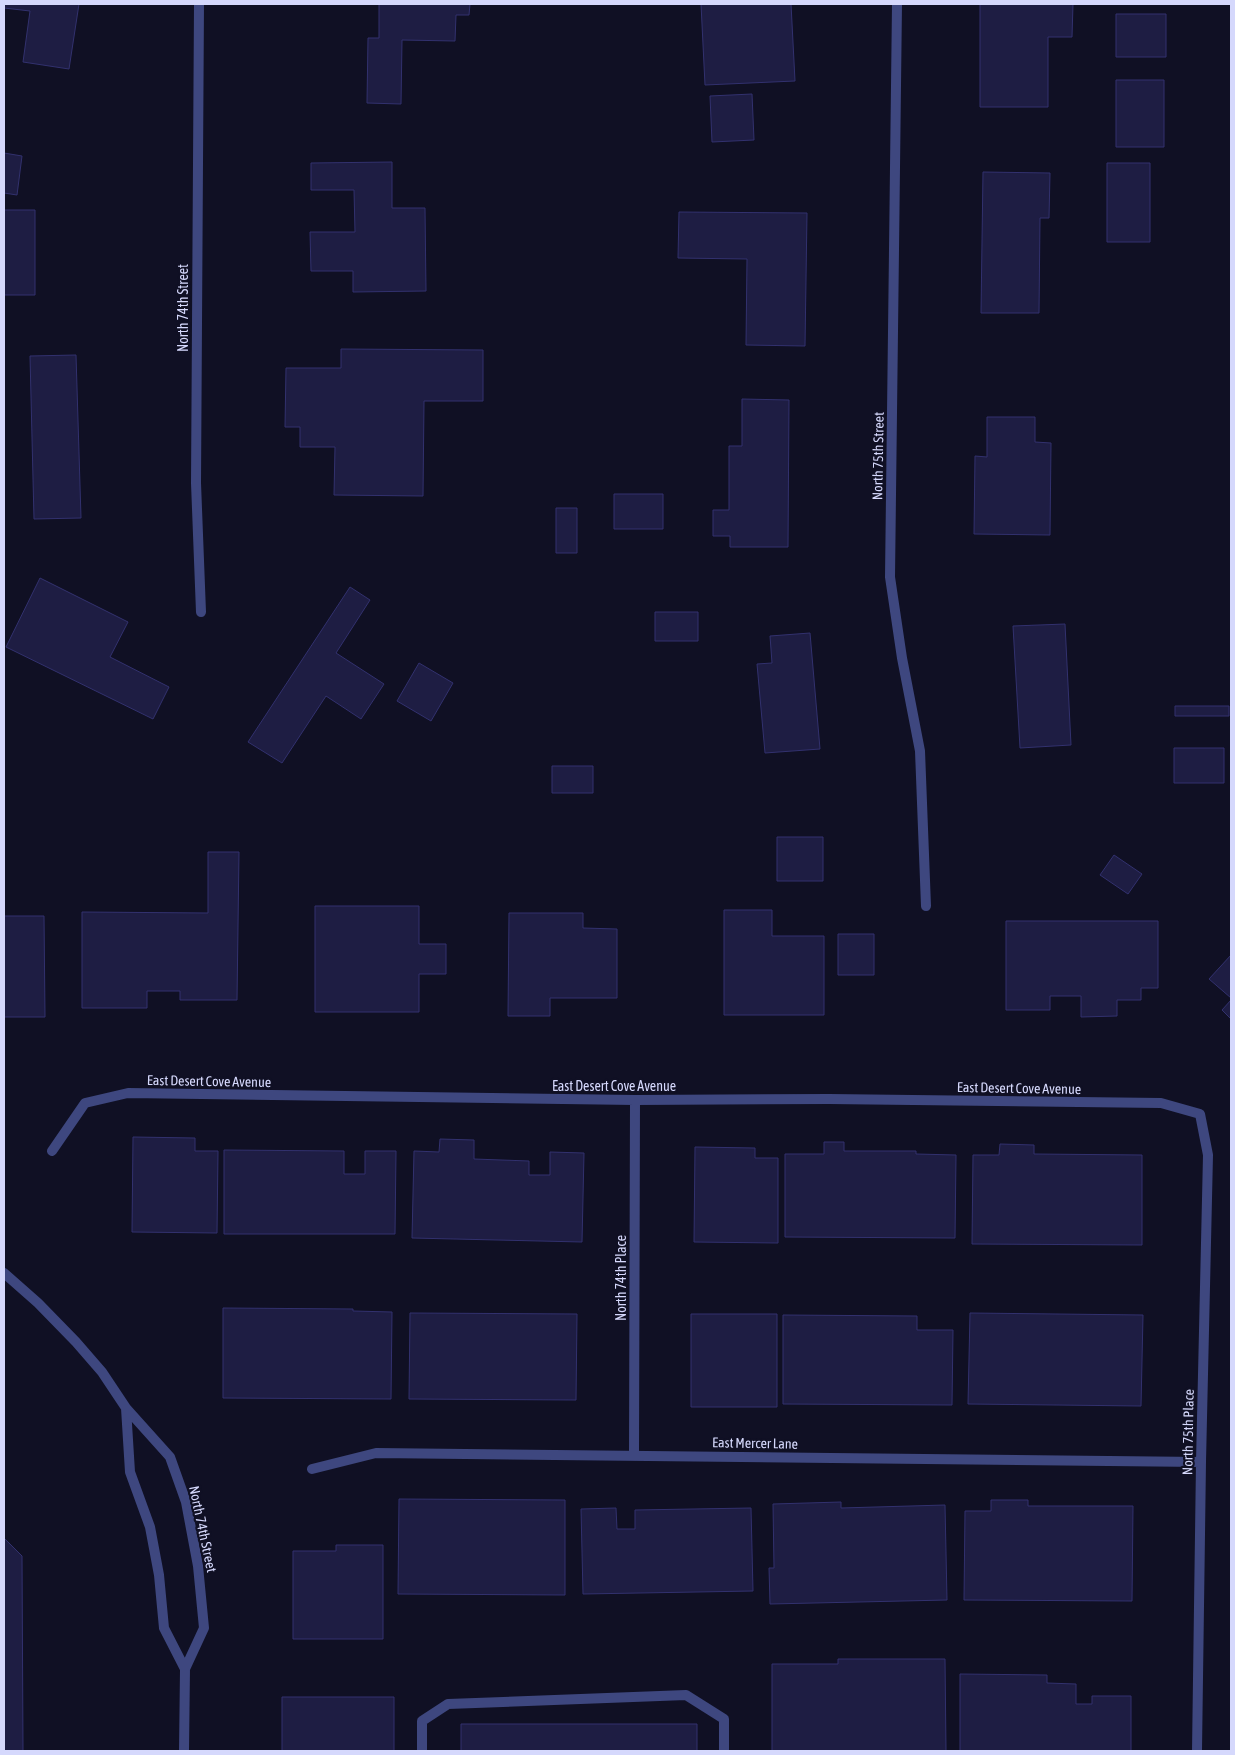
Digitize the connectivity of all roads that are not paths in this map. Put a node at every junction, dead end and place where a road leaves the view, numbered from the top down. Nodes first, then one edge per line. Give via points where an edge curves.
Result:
1 (199, 4) edge
2 (897, 4) edge
3 (201, 612) dead end
4 (926, 906) dead end
5 (635, 1100) junction
6 (1200, 1114) joint
7 (52, 1152) dead end
8 (4, 1273) edge
9 (126, 1408) junction
10 (634, 1456) junction
11 (1201, 1462) junction
12 (312, 1469) dead end
13 (185, 1669) junction
14 (184, 1751) edge
15 (422, 1751) edge
16 (724, 1751) edge
17 (1197, 1751) edge

1 - 3 street, North 74th Street via 196,483
2 - 4 street, North 75th Street via 890,577 920,751
5 - 6 street, East Desert Cove Avenue via 1162,1103
5 - 7 street, East Desert Cove Avenue via 128,1093 85,1103
5 - 10 street, North 74th Place
6 - 11 street, North 75th Place via 1208,1155
8 - 9 street, North 74th Street via 76,1342 102,1372
9 - 13 street, North 74th Street via 130,1472 150,1527 164,1628
9 - 13 street, North 74th Street via 170,1457 186,1502 198,1566 204,1628
10 - 11 street, East Mercer Lane
10 - 12 street, East Mercer Lane via 376,1453
11 - 17 street, North 75th Place
13 - 14 street, North 74th Street
15 - 16 street via 422,1721 448,1704 686,1695 724,1719

